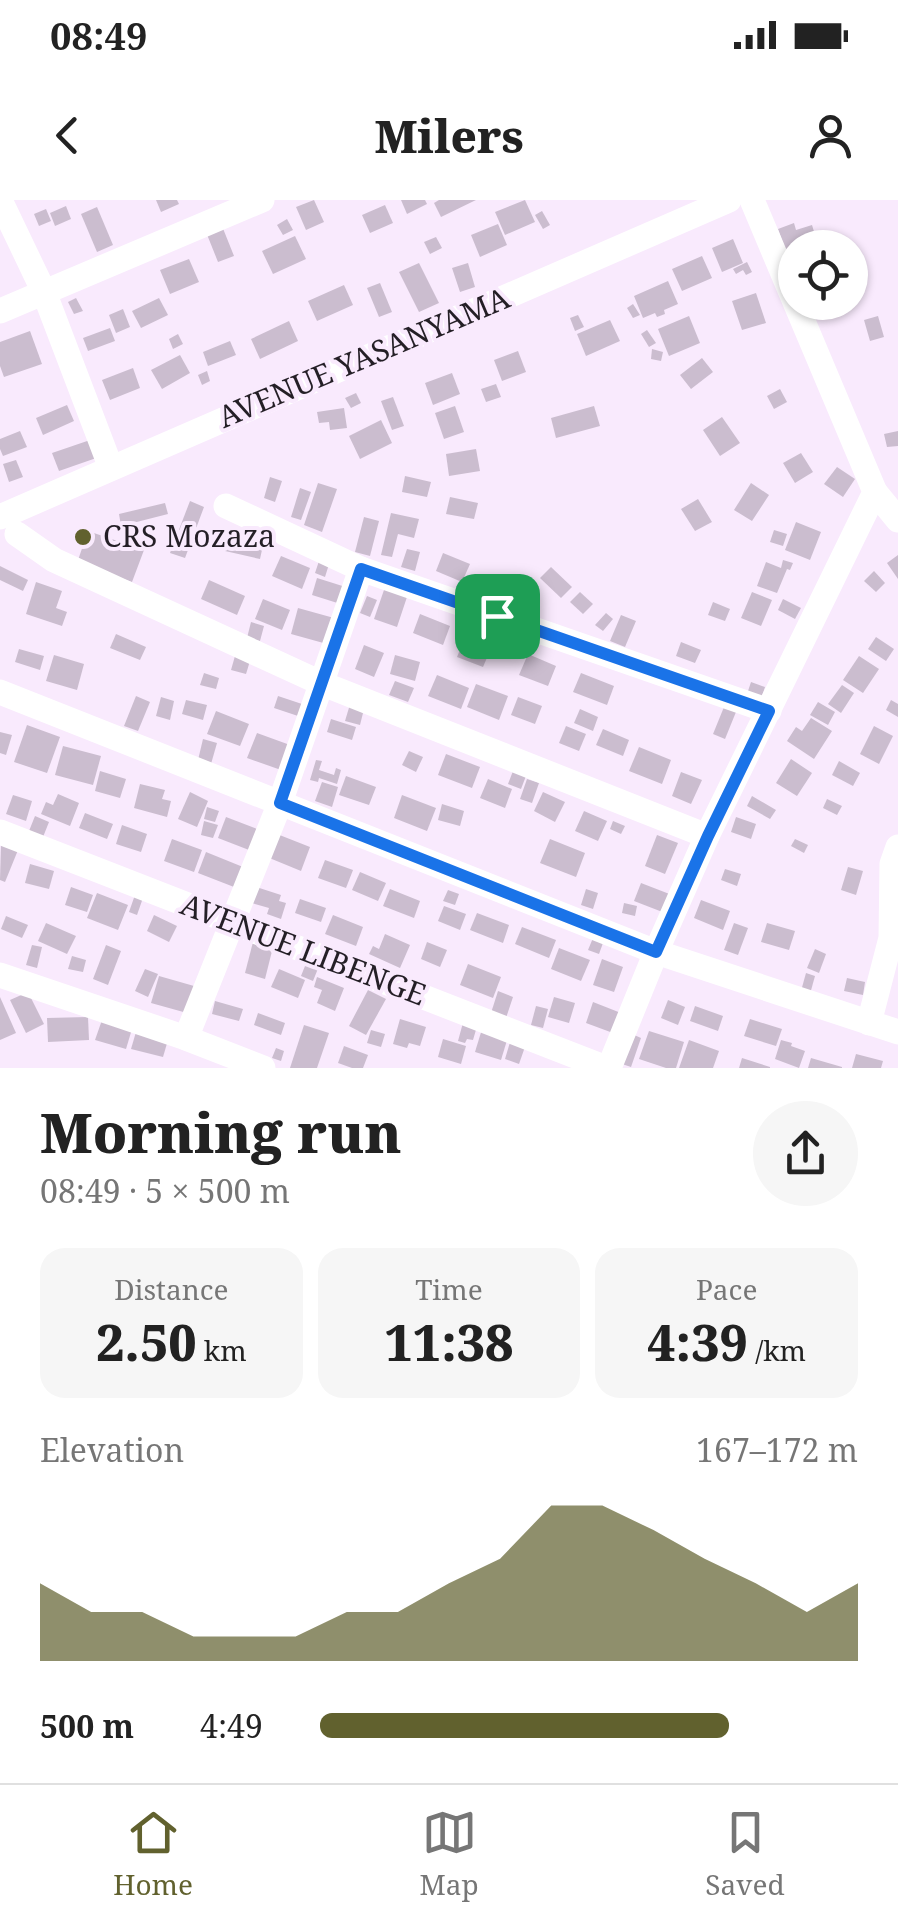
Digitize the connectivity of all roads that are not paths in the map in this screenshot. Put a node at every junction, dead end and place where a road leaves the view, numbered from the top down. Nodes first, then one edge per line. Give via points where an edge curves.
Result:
1 (0, 200) edge
2 (262, 200) edge
3 (728, 200) edge
4 (752, 200) edge
5 (44, 292) junction
6 (0, 311) edge
7 (112, 468) junction
8 (875, 492) junction
9 (226, 506) dead end
10 (898, 520) edge
11 (8, 527) edge
12 (361, 569) junction
13 (323, 684) junction
14 (0, 692) edge
15 (769, 711) junction
16 (280, 803) junction
17 (0, 832) edge
18 (708, 836) junction
19 (898, 847) edge
20 (233, 923) junction
21 (656, 952) junction
22 (0, 975) edge
23 (869, 1023) junction
24 (898, 1032) edge
25 (186, 1038) junction
26 (263, 1068) edge
27 (608, 1068) edge

1 - 5 street
2 - 5 street
3 - 7 street, AVENUE YASANYAMA
4 - 8 street
5 - 6 street
5 - 7 street
7 - 11 street, AVENUE YASANYAMA
8 - 10 street
8 - 15 street
9 - 12 street
11 - 13 street via 54,560
12 - 13 street
12 - 15 street
13 - 16 street
13 - 18 street
14 - 16 street
15 - 18 street
16 - 20 street
16 - 21 street
17 - 20 street, AVENUE LIBENGE
18 - 21 street
19 - 23 street via 890,938
20 - 25 street
20 - 27 street, AVENUE LIBENGE
21 - 23 street
21 - 27 street
22 - 25 street
23 - 24 street
25 - 26 street

